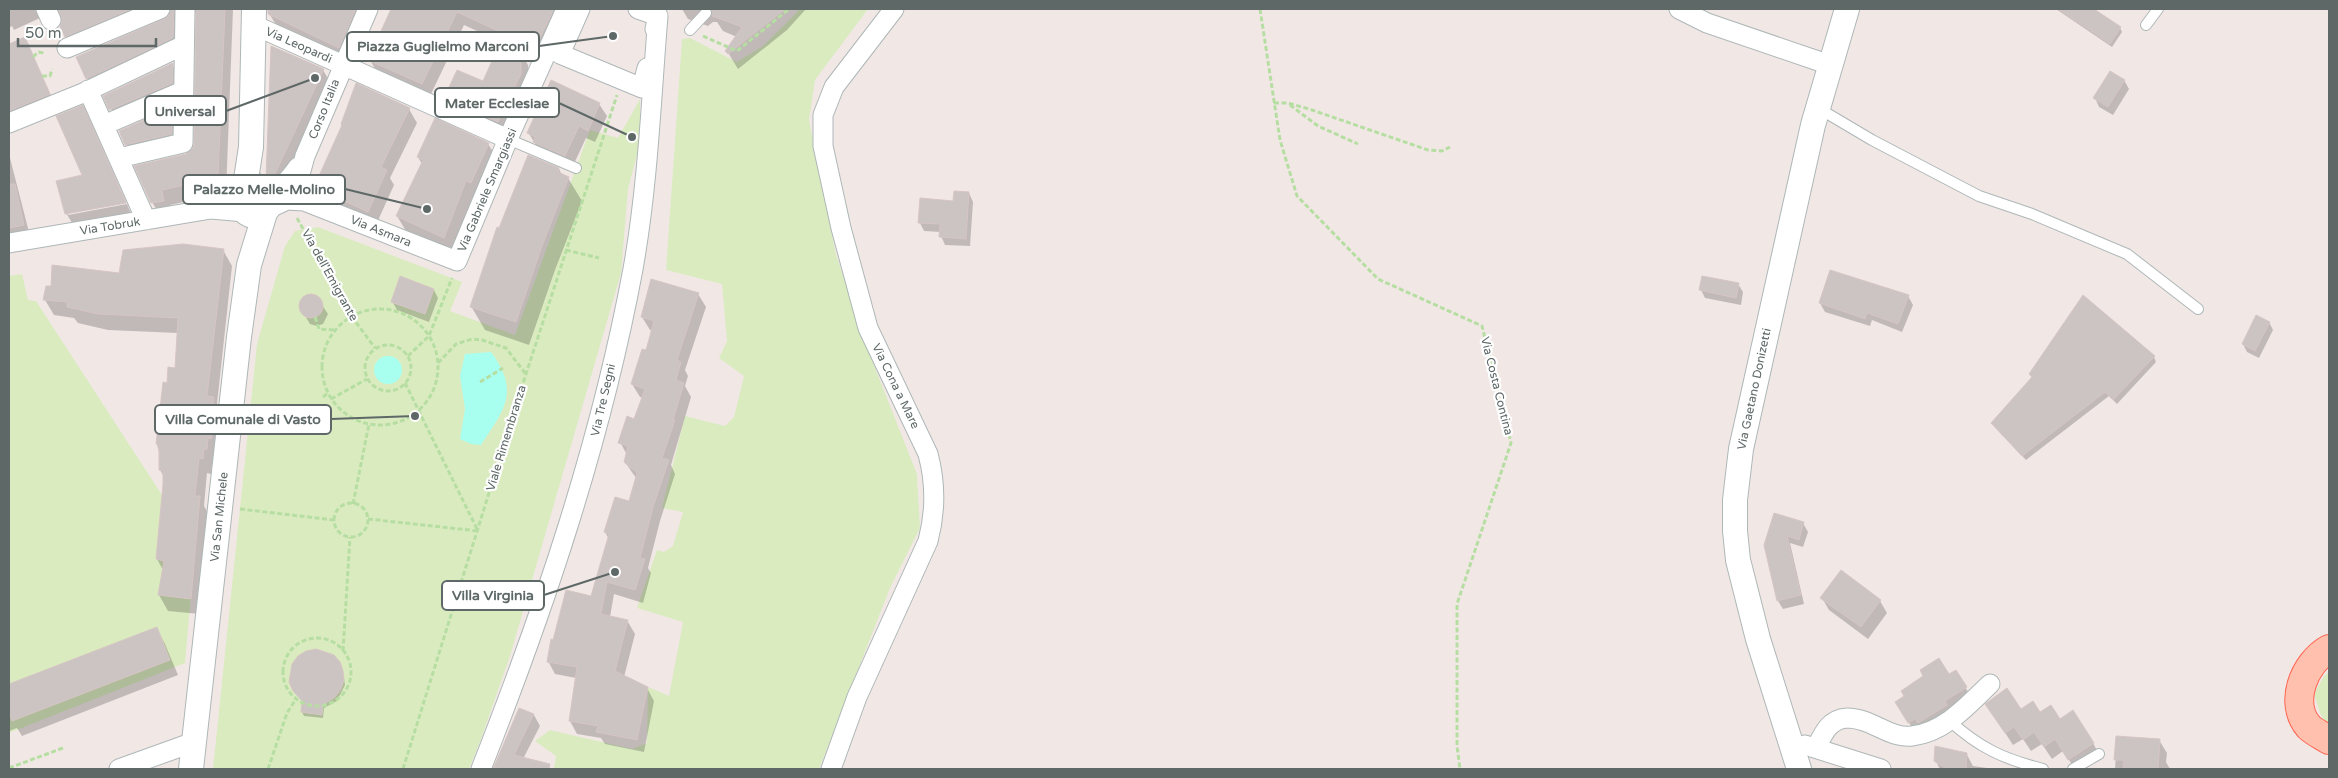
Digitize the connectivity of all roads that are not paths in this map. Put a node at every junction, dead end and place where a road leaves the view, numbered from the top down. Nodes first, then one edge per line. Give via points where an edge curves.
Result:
1 (160, 9) edge
2 (185, 9) edge
3 (368, 9) edge
4 (566, 9) edge
5 (580, 9) edge
6 (638, 9) edge
7 (894, 9) edge
8 (1679, 9) edge
9 (1847, 9) edge
10 (2158, 9) edge
11 (706, 14) dead end
12 (658, 16) junction
13 (254, 17) edge
14 (2146, 25) dead end
15 (690, 30) road end
16 (184, 45) junction
17 (67, 48) dead end
18 (343, 65) junction
19 (1830, 65) junction
20 (86, 91) junction
21 (183, 91) junction
22 (1818, 108) junction
23 (9, 123) edge
24 (104, 125) junction
25 (508, 139) junction
26 (119, 158) junction
27 (576, 168) dead end
28 (295, 177) junction
29 (261, 196) junction
30 (146, 220) junction
31 (9, 243) edge
32 (457, 261) joint
33 (2198, 309) dead end
34 (2329, 649) edge
35 (1990, 684) dead end
36 (1949, 720) junction
37 (1790, 740) junction
38 (2329, 740) edge
39 (194, 742) junction
40 (1816, 748) junction
41 (2099, 754) dead end
42 (119, 769) edge
43 (191, 769) edge
44 (481, 769) edge
45 (831, 769) edge
46 (1799, 769) edge
47 (1882, 769) edge
48 (2043, 769) edge
49 (2072, 769) edge

1 - 17 street
2 - 16 street
3 - 18 street, Corso Italia
4 - 25 street, Via Gabriele Smargiassi
5 - 12 street via 560,54 642,88
6 - 12 street
7 - 45 street, Via Cona a Mare via 834,87 823,114 824,146 841,228 868,328 928,454 933,472 934,516 925,549 857,697
8 - 19 street via 1707,23
9 - 19 street, Via Gaetano Donizetti
10 - 14 lane
11 - 15 lane
12 - 44 street, Via Tre Segni via 646,186 633,269 599,421 568,529
13 - 18 street, Via Leopardi
13 - 29 street, Via San Michele via 251,147
16 - 20 street
16 - 21 street
18 - 25 street, Via Leopardi
18 - 28 street, Corso Italia
19 - 22 street, Via Gaetano Donizetti
20 - 23 street
20 - 24 street
21 - 24 street
21 - 26 street via 183,143
22 - 33 lane via 1979,196 2032,214 2127,254
22 - 37 street, Via Gaetano Donizetti via 1741,449 1735,500 1735,531 1743,586
24 - 26 street
25 - 27 lane
25 - 32 street, Via Gabriele Smargiassi
26 - 30 street
28 - 29 street
28 - 29 street via 296,189
29 - 30 street, Via Tobruk via 211,209
29 - 32 street, Via Asmara
29 - 39 street, Via San Michele via 239,337
30 - 31 street, Via Tobruk
34 - 38 main road via 2318,656 2307,670 2300,700 2301,712 2310,728
35 - 36 street
36 - 40 street via 1924,734 1910,736 1887,731 1860,718 1842,718 1832,722
36 - 48 lane via 1985,749
37 - 40 street
37 - 46 street, Via Gaetano Donizetti
39 - 42 street
39 - 43 street, Via San Michele
40 - 47 street
41 - 49 lane

